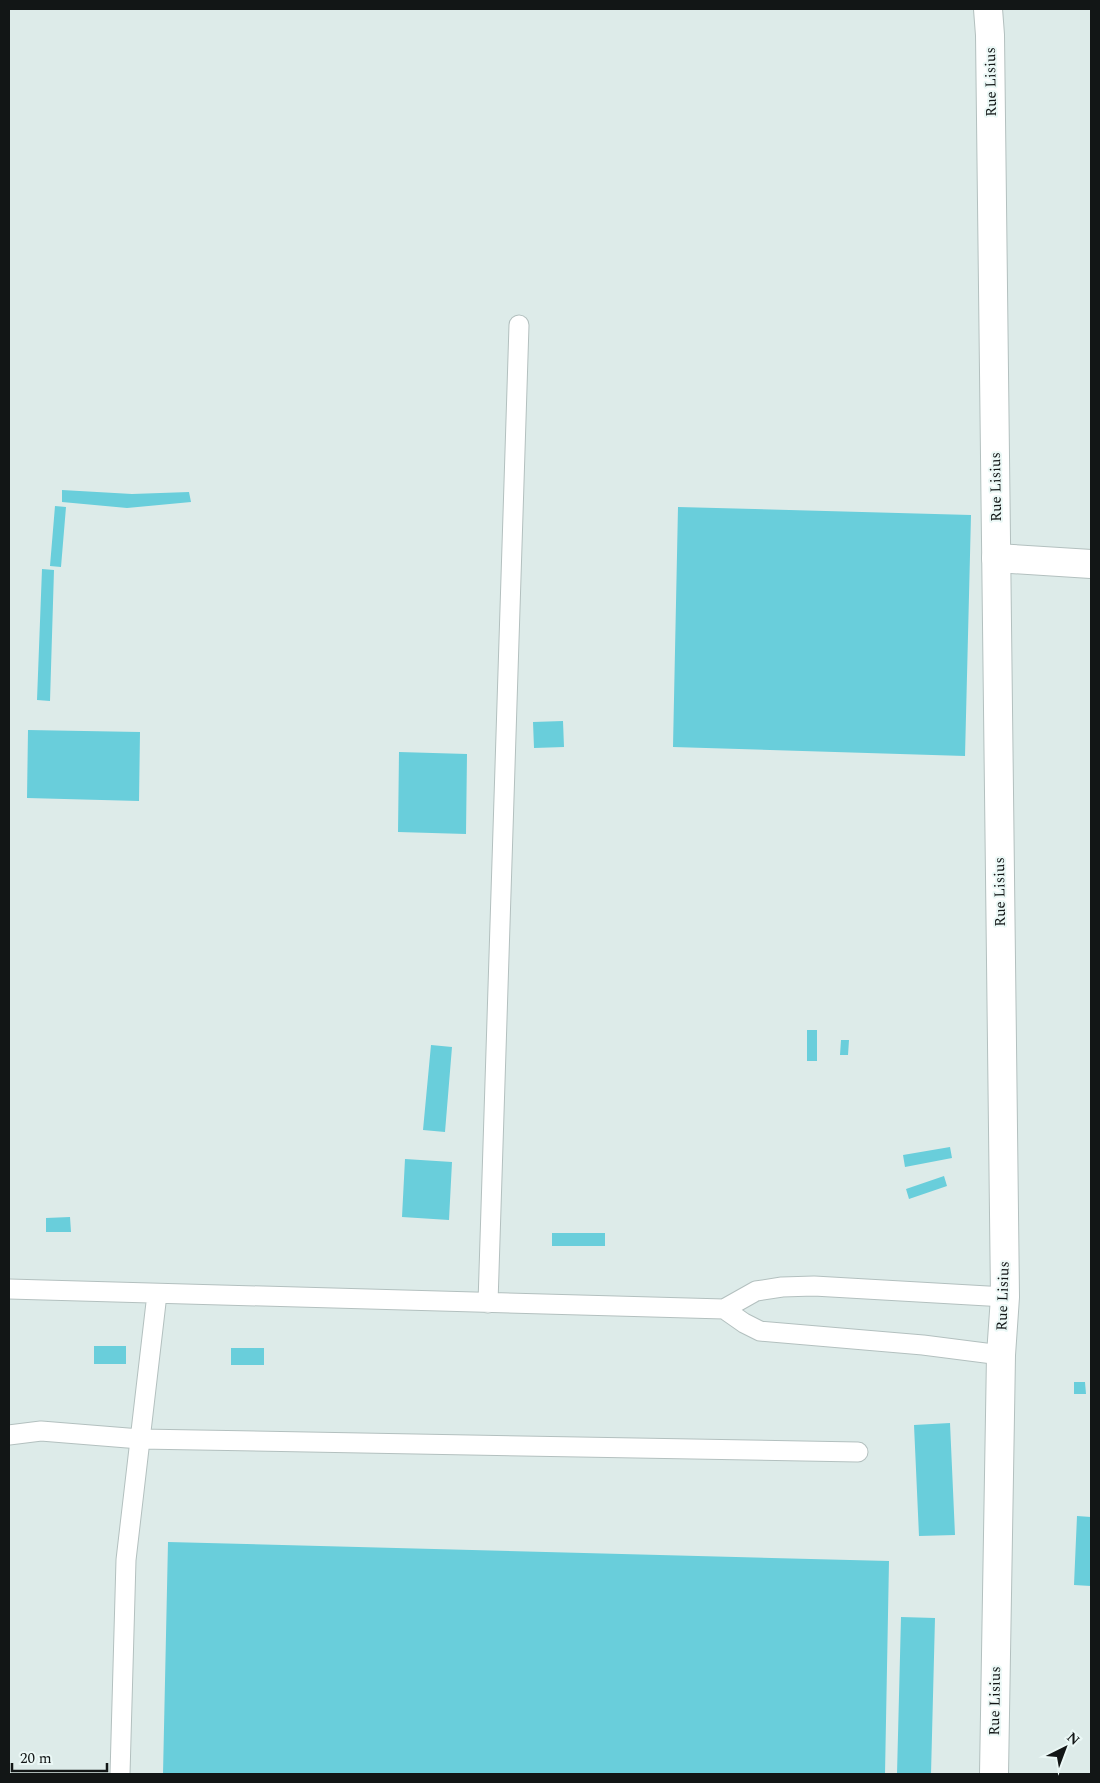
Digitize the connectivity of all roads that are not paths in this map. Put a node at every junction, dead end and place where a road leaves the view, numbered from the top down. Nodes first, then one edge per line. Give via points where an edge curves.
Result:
1 (988, 9) edge
2 (519, 326) dead end
3 (996, 558) junction
4 (1091, 564) edge
5 (9, 1289) edge
6 (157, 1294) junction
7 (1005, 1297) junction
8 (488, 1303) junction
9 (724, 1309) junction
10 (1001, 1355) junction
11 (9, 1436) edge
12 (140, 1439) junction
13 (858, 1452) dead end
14 (120, 1774) edge
15 (994, 1774) edge

1 - 3 street, Rue Lisius
2 - 8 lane
3 - 4 street
3 - 7 street, Rue Lisius
5 - 6 lane
6 - 8 lane
6 - 12 lane
7 - 9 lane via 814,1286 756,1291
7 - 10 street, Rue Lisius
8 - 9 lane
9 - 10 lane via 760,1331 923,1344
10 - 15 street, Rue Lisius
11 - 12 lane via 40,1431
12 - 13 lane
12 - 14 lane via 126,1560

